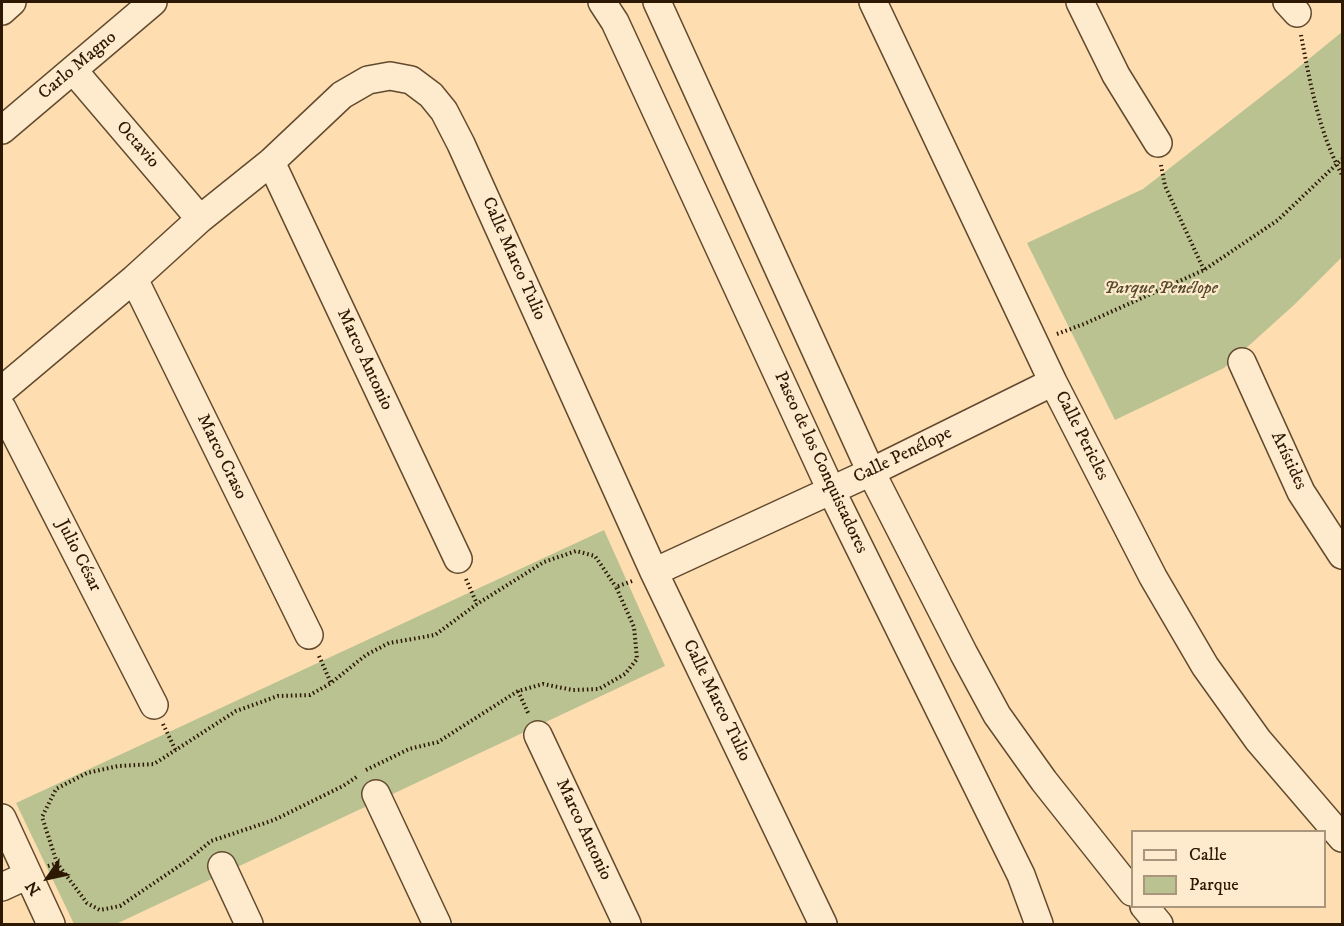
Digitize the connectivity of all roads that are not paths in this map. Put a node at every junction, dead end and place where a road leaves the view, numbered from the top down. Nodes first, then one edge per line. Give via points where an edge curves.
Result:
1 (12, 2) edge
2 (153, 2) edge
3 (602, 2) edge
4 (657, 2) edge
5 (873, 2) edge
6 (1080, 2) edge
7 (2, 10) edge
8 (73, 70) junction
9 (2, 130) edge
10 (1158, 143) road end
11 (271, 162) junction
12 (200, 219) junction
13 (134, 279) junction
14 (1242, 362) dead end
15 (1053, 382) junction
16 (2, 390) edge
17 (2, 408) edge
18 (871, 472) junction
19 (831, 490) junction
20 (1342, 555) edge
21 (458, 559) dead end
22 (654, 572) junction
23 (309, 635) road end
24 (154, 705) dead end
25 (538, 735) dead end
26 (376, 794) dead end
27 (2, 818) edge
28 (1342, 838) edge
29 (222, 866) dead end
30 (28, 874) junction
31 (2, 887) edge
32 (1131, 891) edge
33 (1146, 908) edge
34 (51, 924) edge
35 (249, 924) edge
36 (437, 924) edge
37 (627, 924) edge
38 (823, 924) edge
39 (1039, 924) edge
40 (1159, 924) edge

1 - 7 street
2 - 8 street, Carlo Magno
3 - 19 street, Paseo de los Conquistadores via 615,22
4 - 18 street
5 - 15 street, Calle Pericles
6 - 10 street via 1116,75
8 - 9 street, Carlo Magno
8 - 12 street, Octavio
11 - 12 street, Calle Marco Tulio
11 - 21 street, Marco Antonio
11 - 22 street, Calle Marco Tulio via 342,95 368,80 390,76 411,80 431,95 461,144
12 - 13 street, Calle Marco Tulio
13 - 16 street, Calle Marco Tulio
13 - 23 street, Marco Craso
14 - 20 street, Arístides via 1301,492
15 - 18 street, Calle Penélope
15 - 28 street, Calle Pericles via 1153,577 1205,666 1258,740
17 - 24 street, Julio César
18 - 19 street, Calle Penélope
18 - 32 street via 998,715 1044,781
19 - 22 street, Calle Penélope
19 - 39 street, Paseo de los Conquistadores via 1021,875
22 - 38 street, Calle Marco Tulio
25 - 37 street, Marco Antonio
26 - 36 street
27 - 30 street
29 - 35 street
30 - 31 street
30 - 34 street
33 - 40 street

